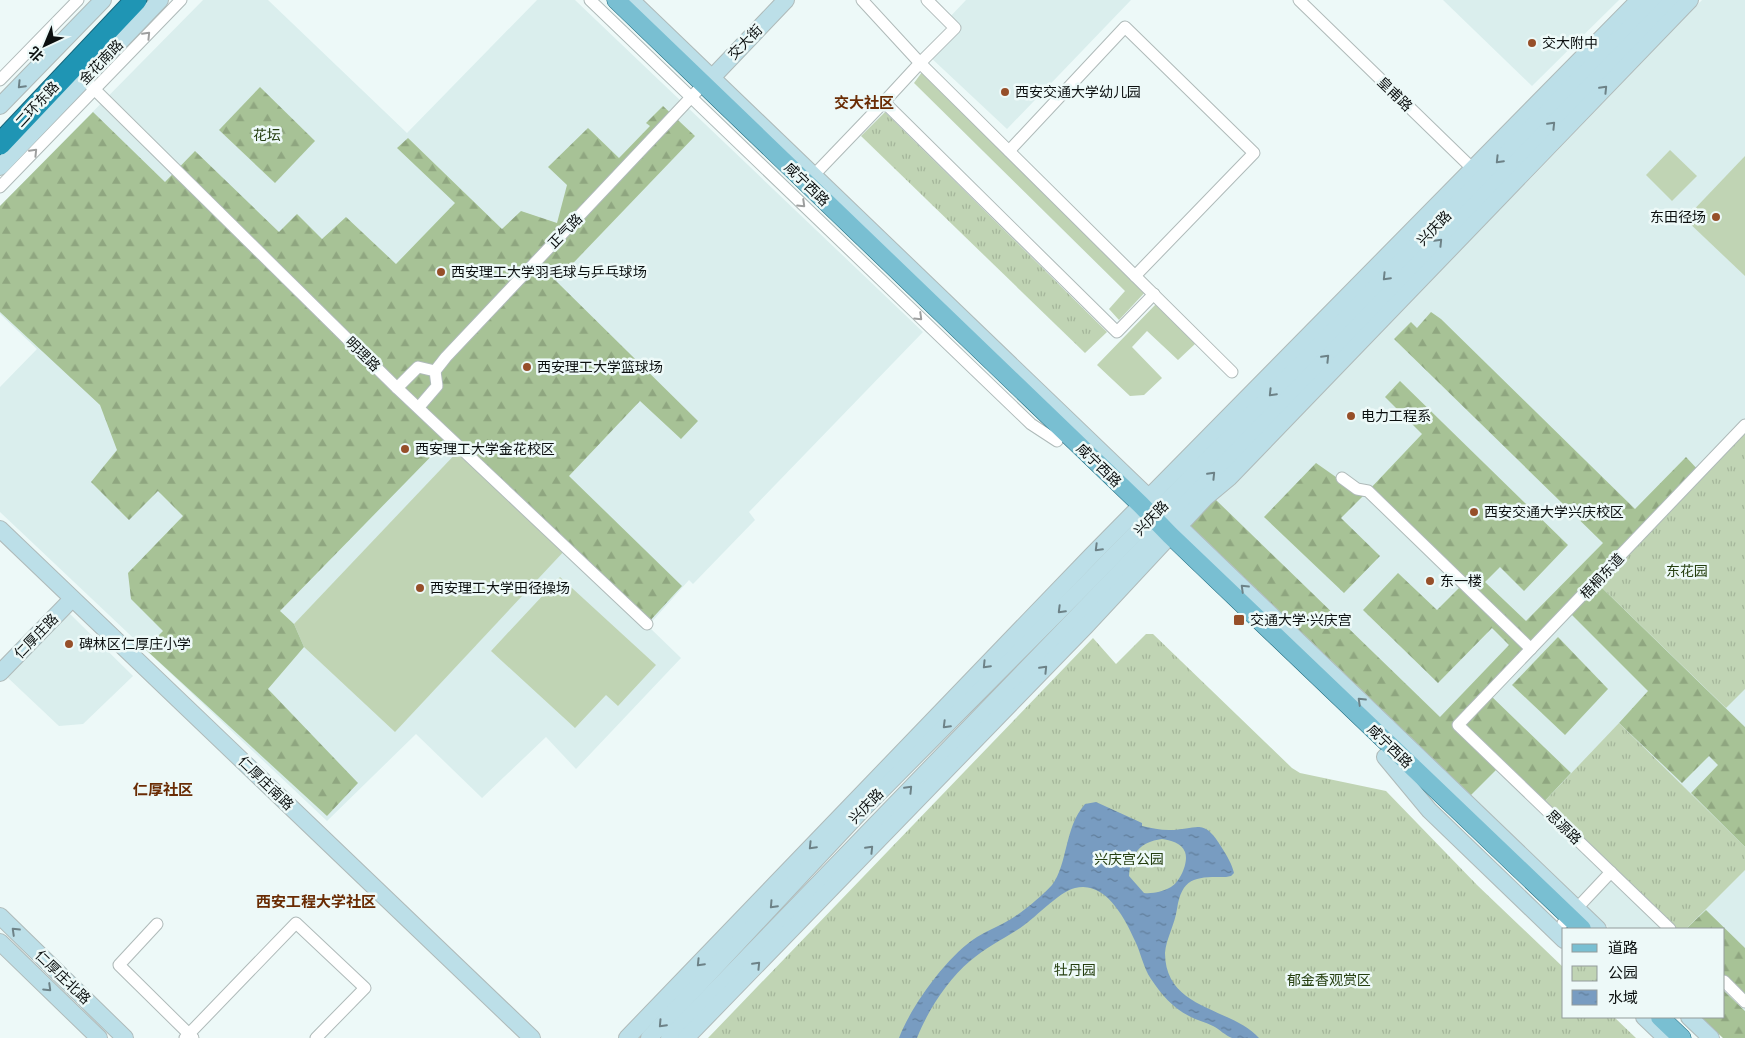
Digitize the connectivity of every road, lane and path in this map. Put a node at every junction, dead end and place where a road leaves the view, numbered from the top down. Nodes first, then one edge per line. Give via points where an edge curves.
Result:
1 (78, 0) edge
2 (103, 0) edge
3 (120, 0) edge
4 (136, 0) edge
5 (160, 0) edge
6 (181, 0) edge
7 (590, 0) edge
8 (603, 0) edge
9 (616, 0) edge
10 (631, 0) edge
11 (786, 0) edge
12 (862, 0) edge
13 (927, 0) edge
14 (1299, 0) edge
15 (1639, 0) edge
16 (1656, 0) edge
17 (1673, 0) edge
18 (1690, 0) edge
19 (77, 54) junction
20 (920, 62) junction
21 (0, 80) edge
22 (89, 84) junction
23 (701, 88) junction
24 (884, 102) junction
25 (0, 106) edge
26 (0, 127) edge
27 (0, 144) edge
28 (1009, 151) junction
29 (0, 167) edge
30 (814, 176) junction
31 (1482, 178) junction
32 (0, 187) edge
33 (1135, 276) junction
34 (1154, 294) junction
35 (435, 371) junction
36 (1232, 372) dead end
37 (397, 388) junction
38 (419, 407) junction
39 (1745, 425) edge
40 (1342, 478) dead end
41 (1156, 521) junction
42 (0, 529) edge
43 (72, 599) junction
44 (648, 624) dead end
45 (1531, 649) junction
46 (0, 673) edge
47 (1458, 725) joint
48 (1418, 756) junction
49 (1443, 796) junction
50 (1611, 872) junction
51 (0, 916) edge
52 (157, 924) dead end
53 (1571, 925) edge
54 (1591, 928) edge
55 (1669, 928) edge
56 (0, 942) edge
57 (1725, 982) edge
58 (1745, 1002) edge
59 (1645, 1018) edge
60 (1661, 1018) edge
61 (1674, 1018) edge
62 (1690, 1018) edge
63 (189, 1037) edge
64 (99, 1038) edge
65 (125, 1038) edge
66 (316, 1038) edge
67 (532, 1038) edge
68 (627, 1038) edge
69 (649, 1038) edge
70 (669, 1038) edge
71 (686, 1038) edge
72 (1666, 1038) edge
73 (1682, 1038) edge
74 (1695, 1038) edge
75 (1711, 1038) edge

1 - 21 street
2 -> 25 street
3 - 19 highway, 二环东路
4 - 19 highway, 二环东路
5 - 22 street, 金花南路
22 -> 6 street
7 - 23 street
8 - 23 main road, 咸宁西路
9 - 23 main road, 咸宁西路
10 - 23 street
11 - 23 street, 交大街
12 - 20 street
13 - 20 street via 955,28
14 - 31 street, 皇甫路
15 - 31 street
16 -> 31 street, 兴庆路
31 -> 17 street, 兴庆路
41 -> 18 street via 1206,497 1230,477
19 - 26 highway, 二环东路
19 - 27 highway, 二环东路
20 - 24 street
20 - 28 street
22 - 29 street, 金花南路
32 -> 22 street
22 - 37 street, 明理路
23 - 30 street
23 - 35 street, 正气路
23 - 41 main road, 咸宁西路
23 -> 41 main road, 咸宁西路 via 1036,416 1057,441
24 - 30 street
24 - 34 street via 1118,332
28 - 33 street
28 - 33 street via 1125,27 1254,152
30 - 41 street
31 - 41 street, 兴庆路
31 -> 41 street
33 - 34 street
34 - 36 street
35 - 37 street via 418,367
35 - 38 street via 437,386
37 - 38 street, 明理路
38 - 44 street, 明理路
39 - 45 street, 梧桐东道
40 - 45 street via 1357,489 1368,490
48 -> 41 street
41 - 49 main road, 咸宁西路
41 - 53 main road, 咸宁西路 via 1384,757
41 -> 68 street
41 -> 69 street, 兴庆路 via 862,810
70 -> 41 street, 兴庆路
71 -> 41 street via 1086,626
42 - 43 street, 仁厚庄南路
43 - 46 street, 仁厚庄路
43 - 67 street, 仁厚庄南路
45 - 47 street, 梧桐东道
47 - 50 street, 思源路
48 - 49 main road
48 - 53 street
49 - 53 main road, 咸宁西路
50 - 53 street
50 - 55 street, 思源路
65 -> 51 street, 仁厚庄北路
52 - 63 street via 119,965
53 - 54 street
56 -> 64 street, 仁厚庄北路
57 - 58 street
59 - 72 street
60 - 73 main road
61 - 74 main road
62 - 75 street
63 - 66 street via 296,923 365,988

